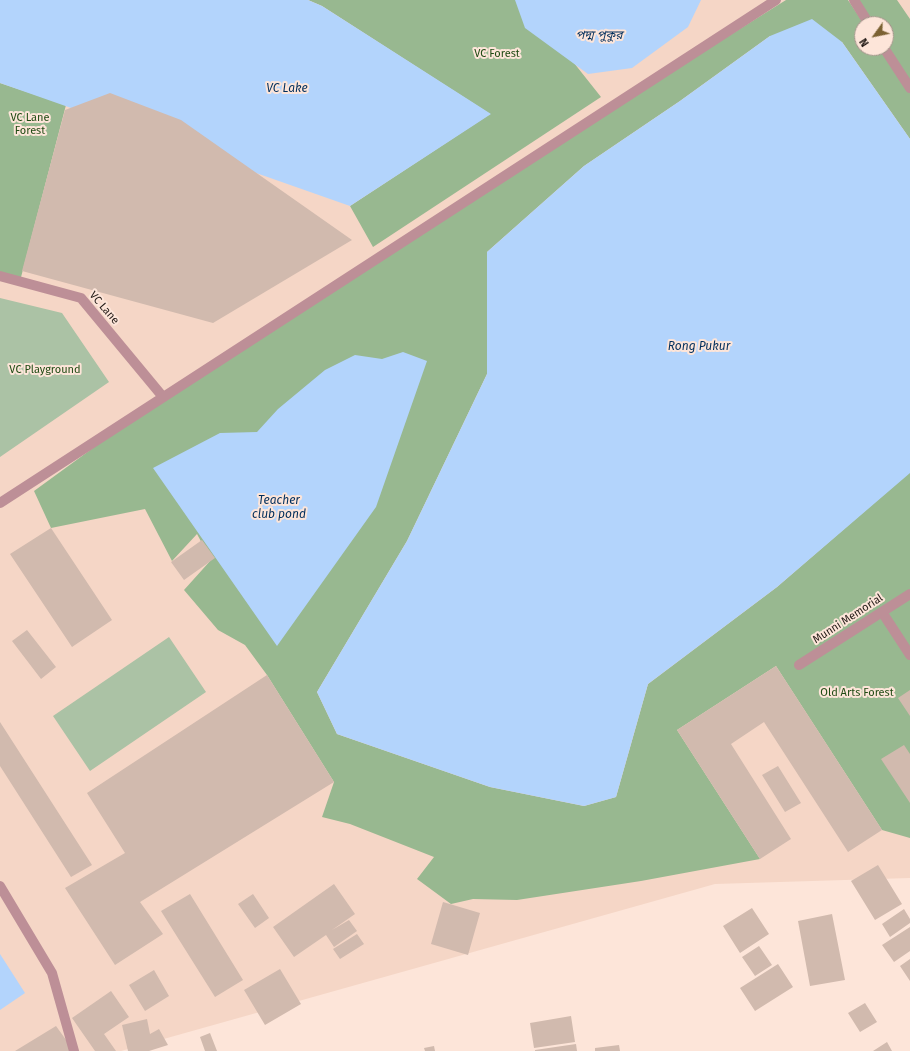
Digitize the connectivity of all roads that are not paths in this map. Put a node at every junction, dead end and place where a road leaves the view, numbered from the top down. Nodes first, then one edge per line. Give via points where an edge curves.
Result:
1 (776, 0) edge
2 (854, 0) edge
3 (864, 16) edge
4 (889, 56) edge
5 (909, 87) edge
6 (0, 276) edge
7 (163, 397) junction
8 (0, 503) edge
9 (910, 594) edge
10 (882, 612) junction
11 (910, 655) edge
12 (799, 665) dead end
13 (0, 886) edge
14 (74, 1051) edge

1 - 7 street
2 - 3 street
4 - 5 street
6 - 7 street, VC Lane via 81,298
7 - 8 street
9 - 10 street, Munni Memorial
10 - 11 street
10 - 12 street, Munni Memorial
13 - 14 street via 52,973

